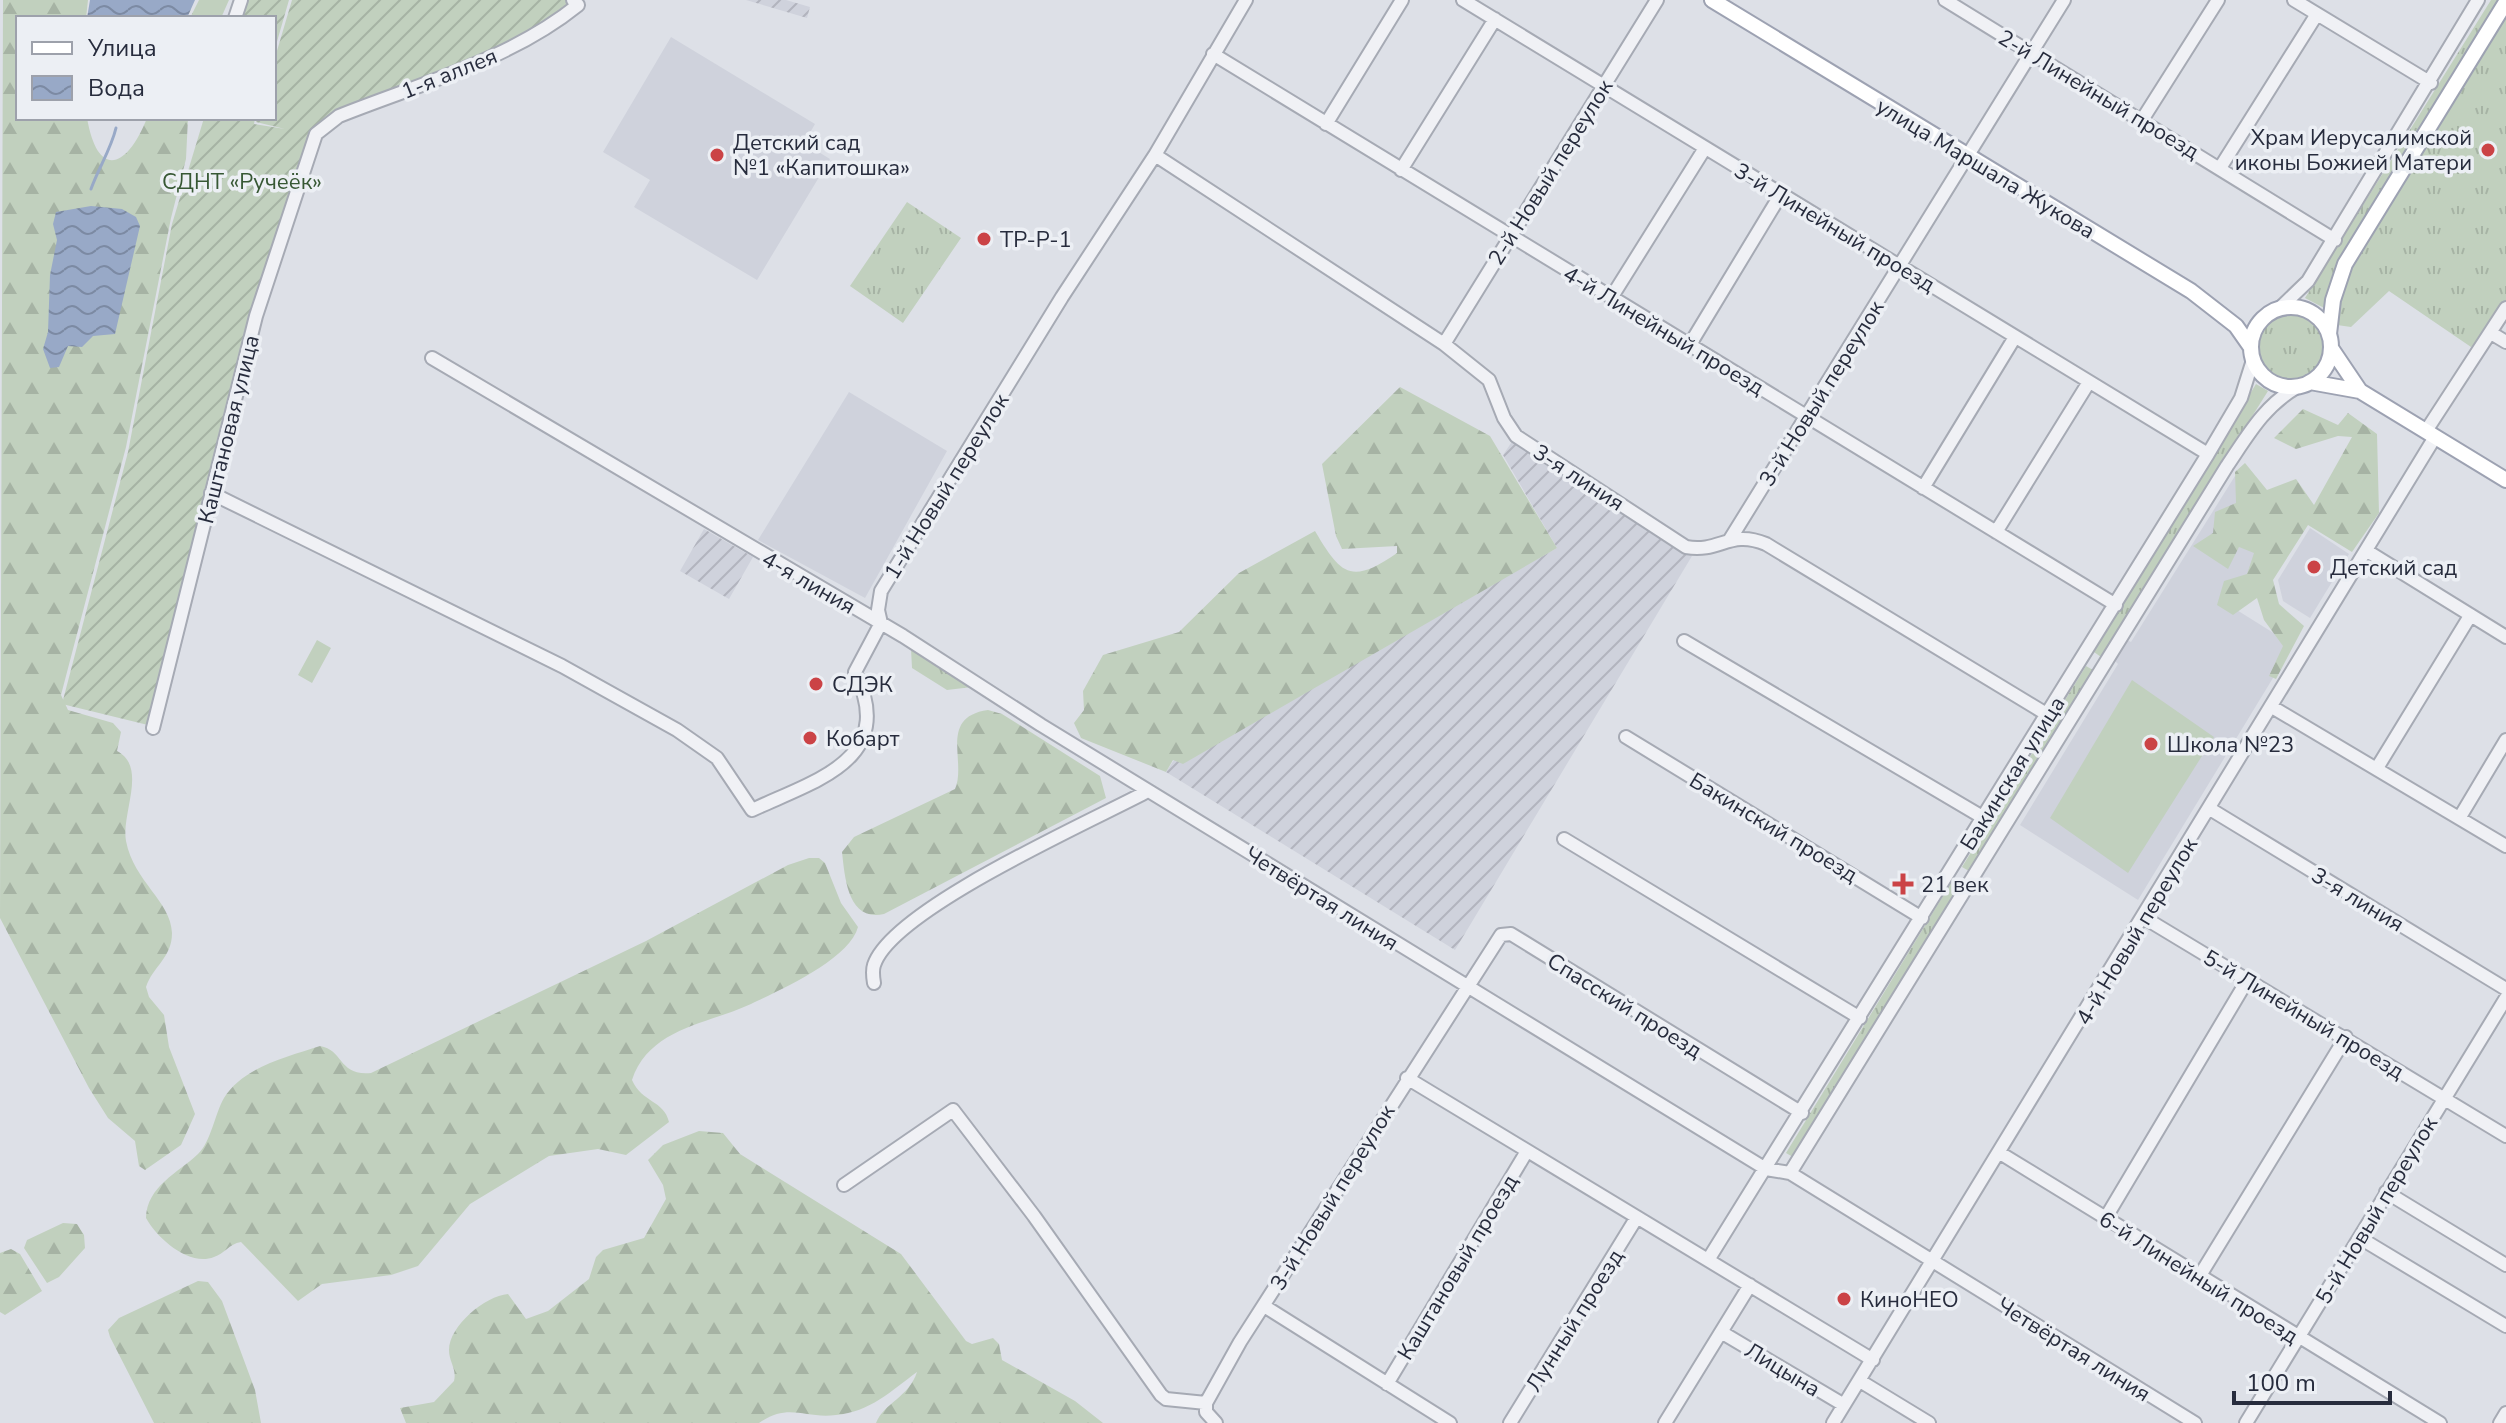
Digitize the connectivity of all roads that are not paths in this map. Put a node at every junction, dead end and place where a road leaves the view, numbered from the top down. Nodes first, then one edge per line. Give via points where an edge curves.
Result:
1 (1246, 0) edge
2 (1402, 0) edge
3 (1463, 0) edge
4 (1657, 0) edge
5 (1712, 0) edge
6 (1945, 0) edge
7 (2064, 0) edge
8 (2218, 0) edge
9 (2294, 0) edge
10 (2478, 0) edge
11 (575, 2) edge
12 (2506, 2) edge
13 (2317, 14) junction
14 (1495, 19) junction
15 (2031, 53) junction
16 (1213, 54) junction
17 (2431, 83) junction
18 (1603, 86) junction
19 (2142, 120) junction
20 (1326, 124) junction
21 (316, 134) joint
22 (1705, 148) junction
23 (1155, 155) junction
24 (1967, 157) junction
25 (2220, 168) junction
26 (1401, 170) junction
27 (1781, 194) junction
28 (1509, 236) junction
29 (2335, 240) junction
30 (1900, 265) junction
31 (1611, 298) junction
32 (2280, 308) junction
33 (2506, 308) edge
34 (2491, 333) junction
35 (2015, 337) junction
36 (2330, 341) junction
37 (2506, 342) edge
38 (1444, 344) junction
39 (1689, 346) junction
40 (2252, 353) junction
41 (432, 358) dead end
42 (2089, 382) junction
43 (2304, 385) junction
44 (2360, 391) junction
45 (1806, 417) junction
46 (2431, 434) junction
47 (2208, 454) junction
48 (2506, 480) edge
49 (1923, 488) junction
50 (211, 493) junction
51 (1996, 532) junction
52 (1729, 541) junction
53 (2367, 551) junction
54 (2116, 605) junction
55 (2470, 616) junction
56 (881, 623) junction
57 (2506, 637) edge
58 (1684, 641) dead end
59 (2084, 658) junction
60 (2102, 670) junction
61 (2272, 707) junction
62 (2048, 715) junction
63 (153, 728) dead end
64 (1626, 737) dead end
65 (2506, 740) edge
66 (2377, 768) junction
67 (1148, 791) junction
68 (2210, 809) junction
69 (2460, 817) junction
70 (1984, 818) junction
71 (1564, 839) dead end
72 (2506, 846) edge
73 (1951, 870) junction
74 (1970, 882) junction
75 (2143, 917) junction
76 (1922, 918) junction
77 (2248, 979) junction
78 (874, 983) dead end
79 (1467, 987) junction
80 (2506, 990) edge
81 (1860, 1018) junction
82 (2346, 1037) junction
83 (1407, 1078) junction
84 (2444, 1098) junction
85 (1802, 1113) junction
86 (2506, 1136) edge
87 (1527, 1151) junction
88 (2000, 1153) junction
89 (1766, 1169) junction
90 (1790, 1173) junction
91 (844, 1185) dead end
92 (2386, 1192) junction
93 (1637, 1217) junction
94 (2105, 1219) junction
95 (2360, 1238) junction
96 (1708, 1260) junction
97 (1934, 1262) junction
98 (2506, 1265) edge
99 (2199, 1277) junction
100 (1750, 1285) junction
101 (1264, 1306) junction
102 (2506, 1326) edge
103 (1721, 1332) junction
104 (2298, 1338) junction
105 (1873, 1360) junction
106 (1860, 1381) junction
107 (1387, 1384) junction
108 (1844, 1405) junction
109 (1206, 1408) junction
110 (2506, 1413) edge
111 (1216, 1423) edge
112 (1450, 1423) edge
113 (1510, 1423) edge
114 (1665, 1423) edge
115 (1833, 1423) edge
116 (1929, 1423) edge
117 (2195, 1423) edge
118 (2246, 1423) edge
119 (2440, 1423) edge
120 (2500, 1423) edge

1 - 16 street, 1-й Новый переулок
2 - 20 street
3 - 14 street, 3-й Линейный проезд
4 - 18 street, 2-й Новый переулок
5 - 24 main road, улица Маршала Жукова
6 - 15 street, 2-й Линейный проезд
7 - 15 street, 3-й Новый переулок
8 - 19 street
9 - 13 street
10 - 17 street
11 - 21 street, 1-я аллея via 549,28 518,45 339,116
12 - 36 main road via 2345,264 2333,300
13 - 17 street
13 - 25 street
14 - 18 street, 3-й Линейный проезд
14 - 26 street
15 - 19 street, 2-й Линейный проезд
15 - 24 street, 3-й Новый переулок
16 - 20 street, 4-й Линейный проезд
16 - 23 street, 1-й Новый переулок
17 - 29 street
18 - 22 street, 3-й Линейный проезд
18 - 28 street, 2-й Новый переулок
19 - 25 street, 2-й Линейный проезд
20 - 26 street, 4-й Линейный проезд
21 - 50 street, Каштановая улица via 256,316
22 - 27 street, 3-й Линейный проезд
22 - 31 street
23 - 38 street, 3-я линия
23 - 56 street, 1-й Новый переулок via 881,591
24 - 30 street, 3-й Новый переулок
24 - 40 main road, улица Маршала Жукова via 2213,306 2236,326
25 - 29 street, 2-й Линейный проезд
26 - 28 street, 4-й Линейный проезд
27 - 30 street, 3-й Линейный проезд
27 - 39 street
28 - 31 street, 4-й Линейный проезд
28 - 38 street, 2-й Новый переулок
29 - 32 street via 2308,281
30 - 35 street, 3-й Линейный проезд
30 - 45 street, 3-й Новый переулок
31 - 39 street, 4-й Линейный проезд
32 - 36 main road via 2311,313
32 - 40 main road via 2260,321
33 - 34 street, 4-й Новый переулок
34 - 37 street
34 - 46 street, 4-й Новый переулок
35 - 42 street, 3-й Линейный проезд
35 - 49 street
36 - 43 main road via 2321,374
36 - 44 main road
38 - 52 street, 3-я линия via 1489,380 1516,436 1686,547 1702,550
39 - 45 street, 4-й Линейный проезд
40 - 43 main road via 2270,382
40 - 47 street, Бакинская улица via 2241,398
41 - 56 street, 4-я линия
42 - 47 street, 3-й Линейный проезд
42 - 51 street
43 - 44 main road
43 - 60 street, Бакинская улица via 2263,413
44 - 46 main road
45 - 49 street, 4-й Линейный проезд
45 - 52 street, 3-й Новый переулок
46 - 48 main road
46 - 53 street, 4-й Новый переулок
47 - 54 street, Бакинская улица
49 - 51 street, 4-й Линейный проезд
50 - 56 street, 1-й Новый переулок via 562,666 677,730 717,758 752,810 854,756 864,741 865,700 855,672
50 - 63 street, Каштановая улица
51 - 54 street, 4-й Линейный проезд
52 - 62 street, 3-я линия via 1747,536 1766,544
53 - 55 street
53 - 61 street, 4-й Новый переулок
54 - 59 street, Бакинская улица
55 - 57 street
55 - 66 street
56 - 67 street, Четвёртая линия
58 - 70 street
59 - 60 street
59 - 62 street, Бакинская улица
60 - 74 street, Бакинская улица
61 - 66 street
61 - 68 street, 4-й Новый переулок
62 - 70 street, Бакинская улица
64 - 76 street, Бакинский проезд
65 - 69 street
66 - 69 street
67 - 78 street via 918,917 878,956 872,968
67 - 79 street, Четвёртая линия
68 - 75 street, 4-й Новый переулок
68 - 80 street, 3-я линия
69 - 72 street
70 - 73 street, Бакинская улица
71 - 81 street
73 - 74 street
73 - 76 street, Бакинская улица
74 - 90 street, Бакинская улица
75 - 77 street, 5-й Линейный проезд
75 - 88 street, 4-й Новый переулок
76 - 81 street, Бакинская улица
77 - 82 street, 5-й Линейный проезд
77 - 94 street
79 - 83 street, 3-й Новый переулок
79 - 85 street, Спасский проезд via 1495,941 1511,934
79 - 89 street, Четвёртая линия
80 - 84 street, 5-й Новый переулок
81 - 85 street, Бакинская улица
82 - 84 street, 5-й Линейный проезд
82 - 99 street
83 - 87 street
83 - 101 street, 3-й Новый переулок
84 - 86 street, 5-й Линейный проезд
84 - 92 street, 5-й Новый переулок
85 - 89 street, Бакинская улица
87 - 93 street
87 - 107 street, Каштановый проезд
88 - 94 street, 6-й Линейный проезд
88 - 97 street, 4-й Новый переулок
89 - 90 street
89 - 96 street, Бакинская улица
90 - 97 street, Четвёртая линия
91 - 109 street via 953,1110 1161,1395
92 - 95 street, 5-й Новый переулок
92 - 98 street
93 - 96 street
93 - 113 street, Лунный проезд
94 - 99 street, 6-й Линейный проезд
95 - 102 street
95 - 104 street, 5-й Новый переулок
96 - 100 street
97 - 105 street, 4-й Новый переулок
97 - 117 street, Четвёртая линия
99 - 104 street, 6-й Линейный проезд
100 - 103 street
100 - 105 street
101 - 107 street
101 - 109 street, 3-й Новый переулок
103 - 108 street, Лицына
103 - 114 street
104 - 118 street, 5-й Новый переулок
104 - 119 street, 6-й Линейный проезд
105 - 106 street, 4-й Новый переулок
106 - 108 street, 4-й Новый переулок
106 - 116 street
107 - 112 street
108 - 115 street, 4-й Новый переулок
109 - 111 street
110 - 120 street

